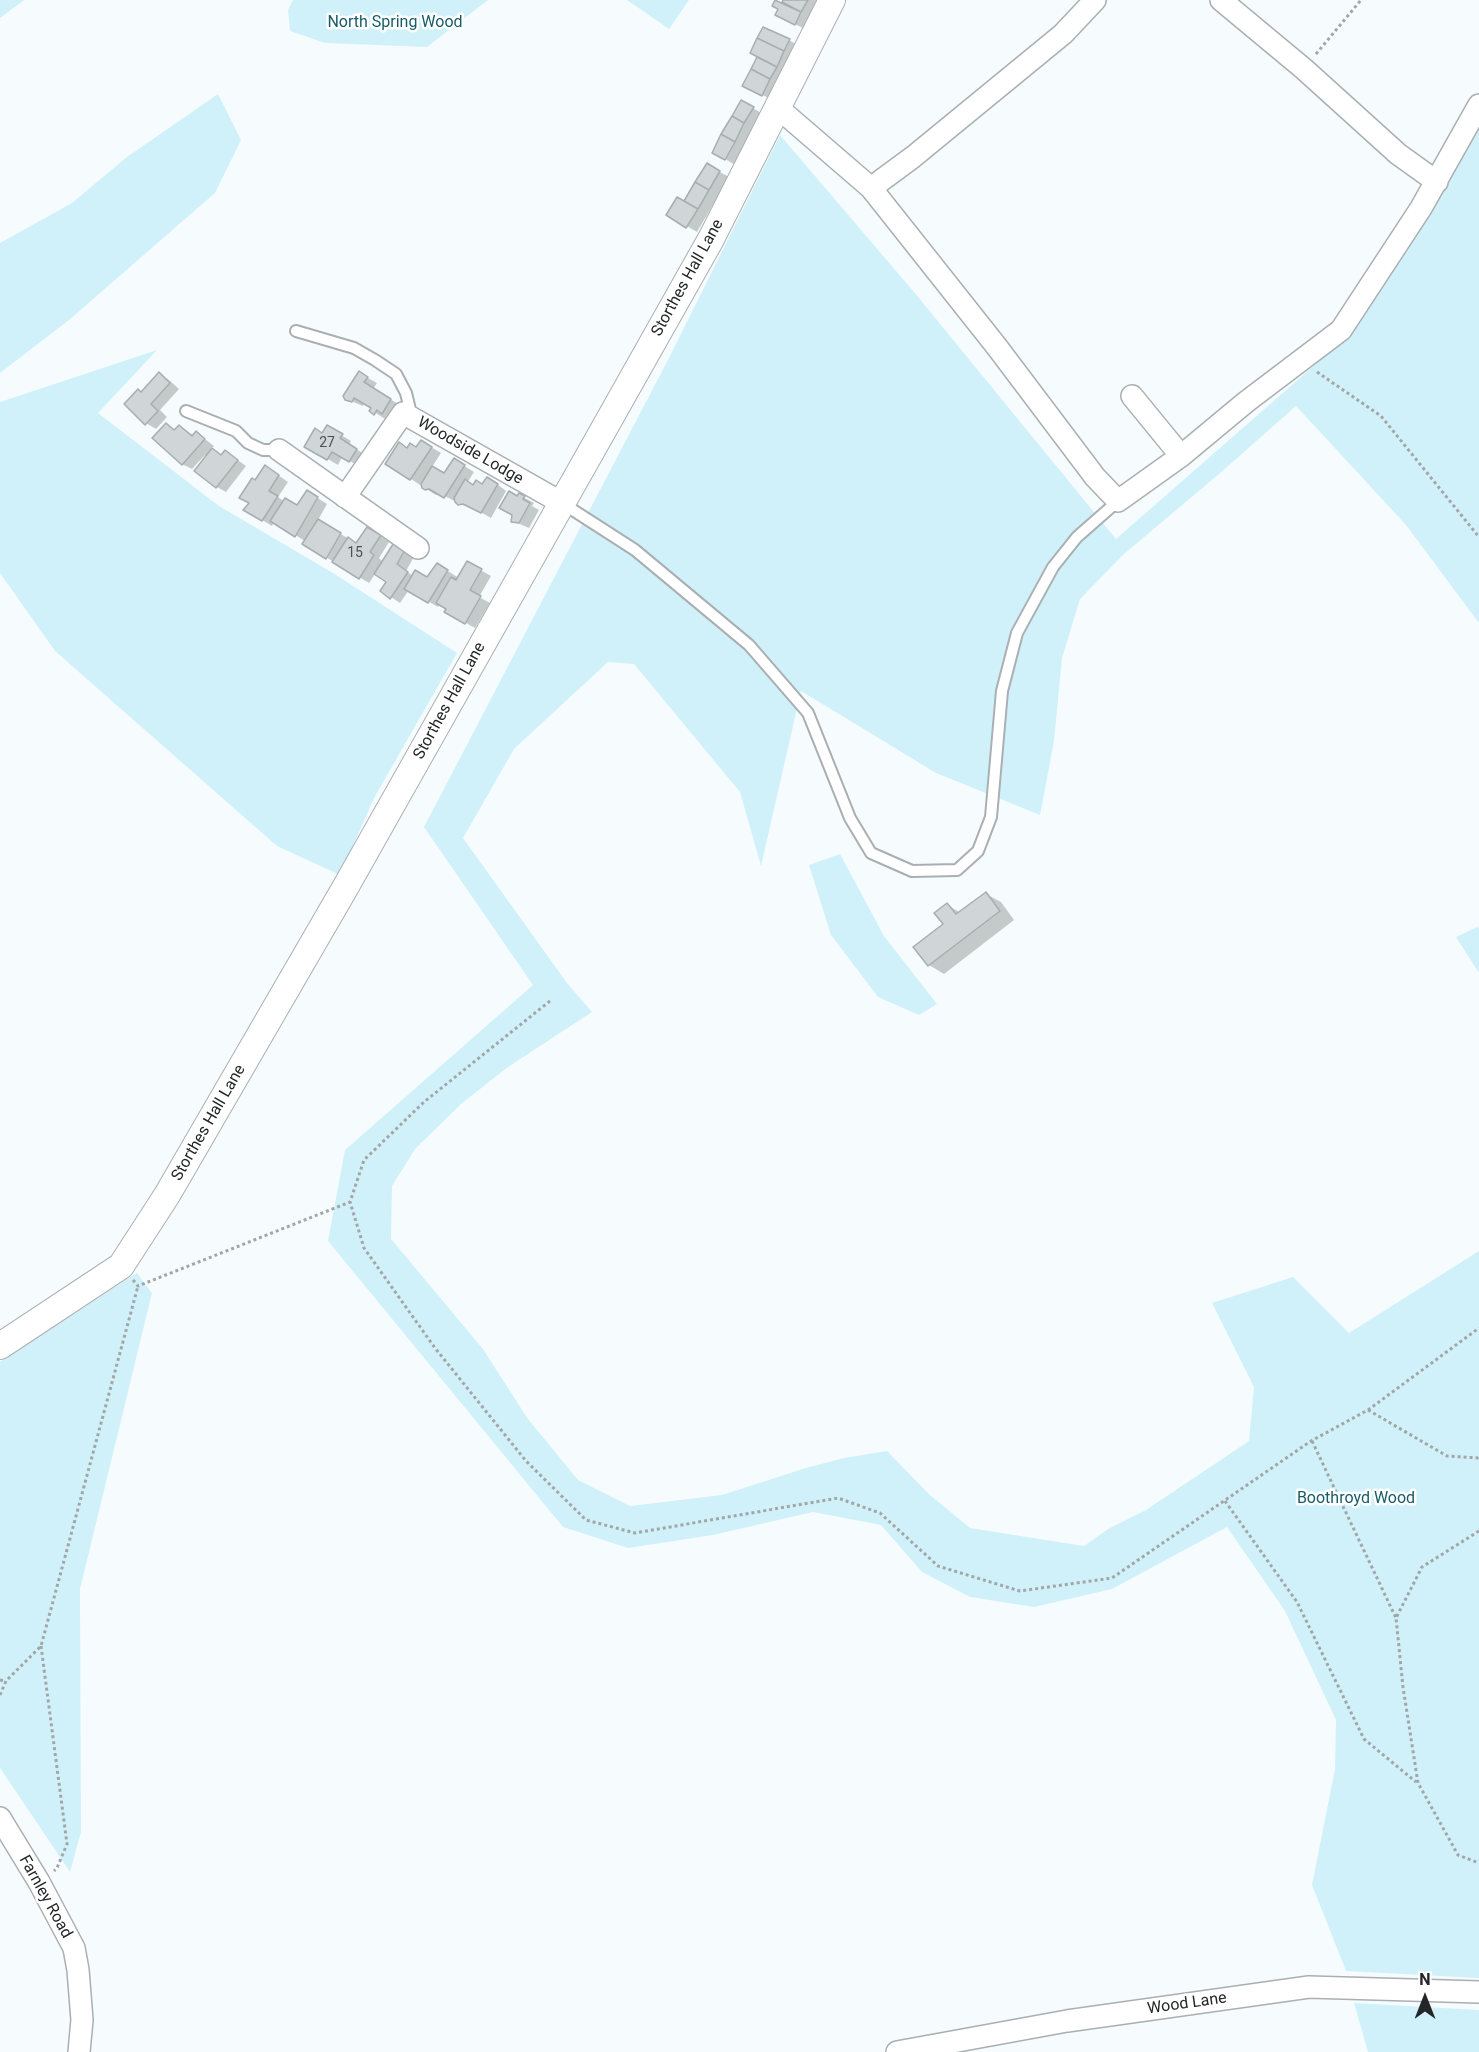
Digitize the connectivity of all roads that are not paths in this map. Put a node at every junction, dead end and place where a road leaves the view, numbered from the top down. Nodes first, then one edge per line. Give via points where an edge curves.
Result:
1 (832, 0) edge
2 (1095, 0) edge
3 (1221, 0) edge
4 (1479, 105) edge
5 (777, 107) junction
6 (1437, 182) junction
7 (871, 188) junction
8 (296, 331) dead end
9 (1132, 396) dead end
10 (186, 411) dead end
11 (412, 418) junction
12 (279, 450) joint
13 (1181, 456) junction
14 (345, 497) junction
15 (1118, 501) junction
16 (562, 503) junction
17 (418, 548) dead end
18 (0, 1346) edge
19 (0, 1818) edge
20 (1479, 1992) edge
21 (79, 2052) edge
22 (897, 2052) edge

1 - 5 street, Storthes Hall Lane
2 - 7 street via 1064,34
3 - 6 street via 1398,154
4 - 6 street
5 - 7 street
5 - 16 street, Storthes Hall Lane via 711,239
6 - 13 street via 1341,330
7 - 15 street via 1095,477
8 - 11 lane via 354,348 396,374
9 - 13 street
10 - 12 lane via 236,431 263,450
11 - 14 street, Woodside Lodge via 403,413
11 - 16 street, Woodside Lodge
12 - 14 street
13 - 15 street
14 - 17 street
15 - 16 lane via 1077,537 1053,567 1017,633 1002,691 991,817 978,851 957,870 912,871 871,853 850,818 808,713 749,645 635,550
16 - 18 street, Storthes Hall Lane via 339,898 167,1195 121,1266
19 - 21 street, Farnley Road via 74,1948 82,2020
20 - 22 street, Wood Lane via 1310,1987 1066,2022

